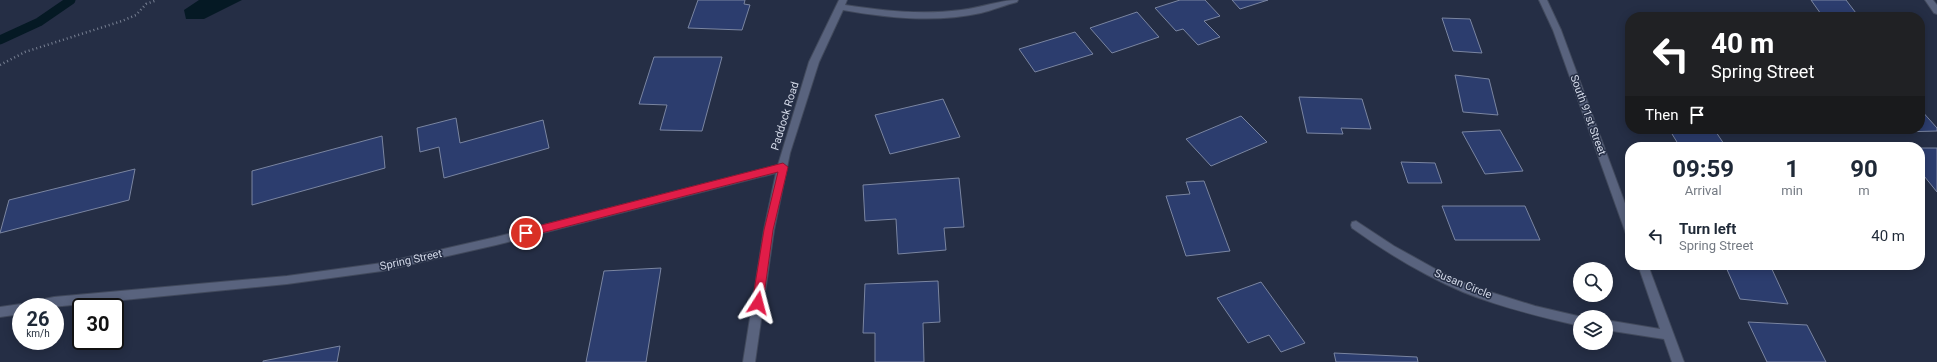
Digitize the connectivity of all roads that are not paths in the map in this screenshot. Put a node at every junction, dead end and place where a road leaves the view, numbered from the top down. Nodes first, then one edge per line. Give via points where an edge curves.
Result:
1 (1014, 0) edge
2 (1543, 0) edge
3 (1929, 0) edge
4 (841, 3) edge
5 (1937, 11) edge
6 (783, 167) junction
7 (1625, 217) edge
8 (1356, 225) dead end
9 (1645, 270) edge
10 (64, 301) edge
11 (12, 310) edge
12 (0, 312) edge
13 (1573, 319) edge
14 (1613, 326) edge
15 (1668, 335) junction
16 (748, 362) edge
17 (1678, 362) edge

1 - 4 street via 982,10 921,16 871,12
2 - 7 street, South 91st Street via 1557,30
3 - 5 street
4 - 6 street, Paddock Road via 814,62 785,153
6 - 10 street, Spring Street via 496,241 382,267 287,280
6 - 16 street, Paddock Road via 769,230
8 - 13 street, Susan Circle via 1434,274 1468,289 1535,311
9 - 15 street
11 - 12 street
14 - 15 street
15 - 17 street

